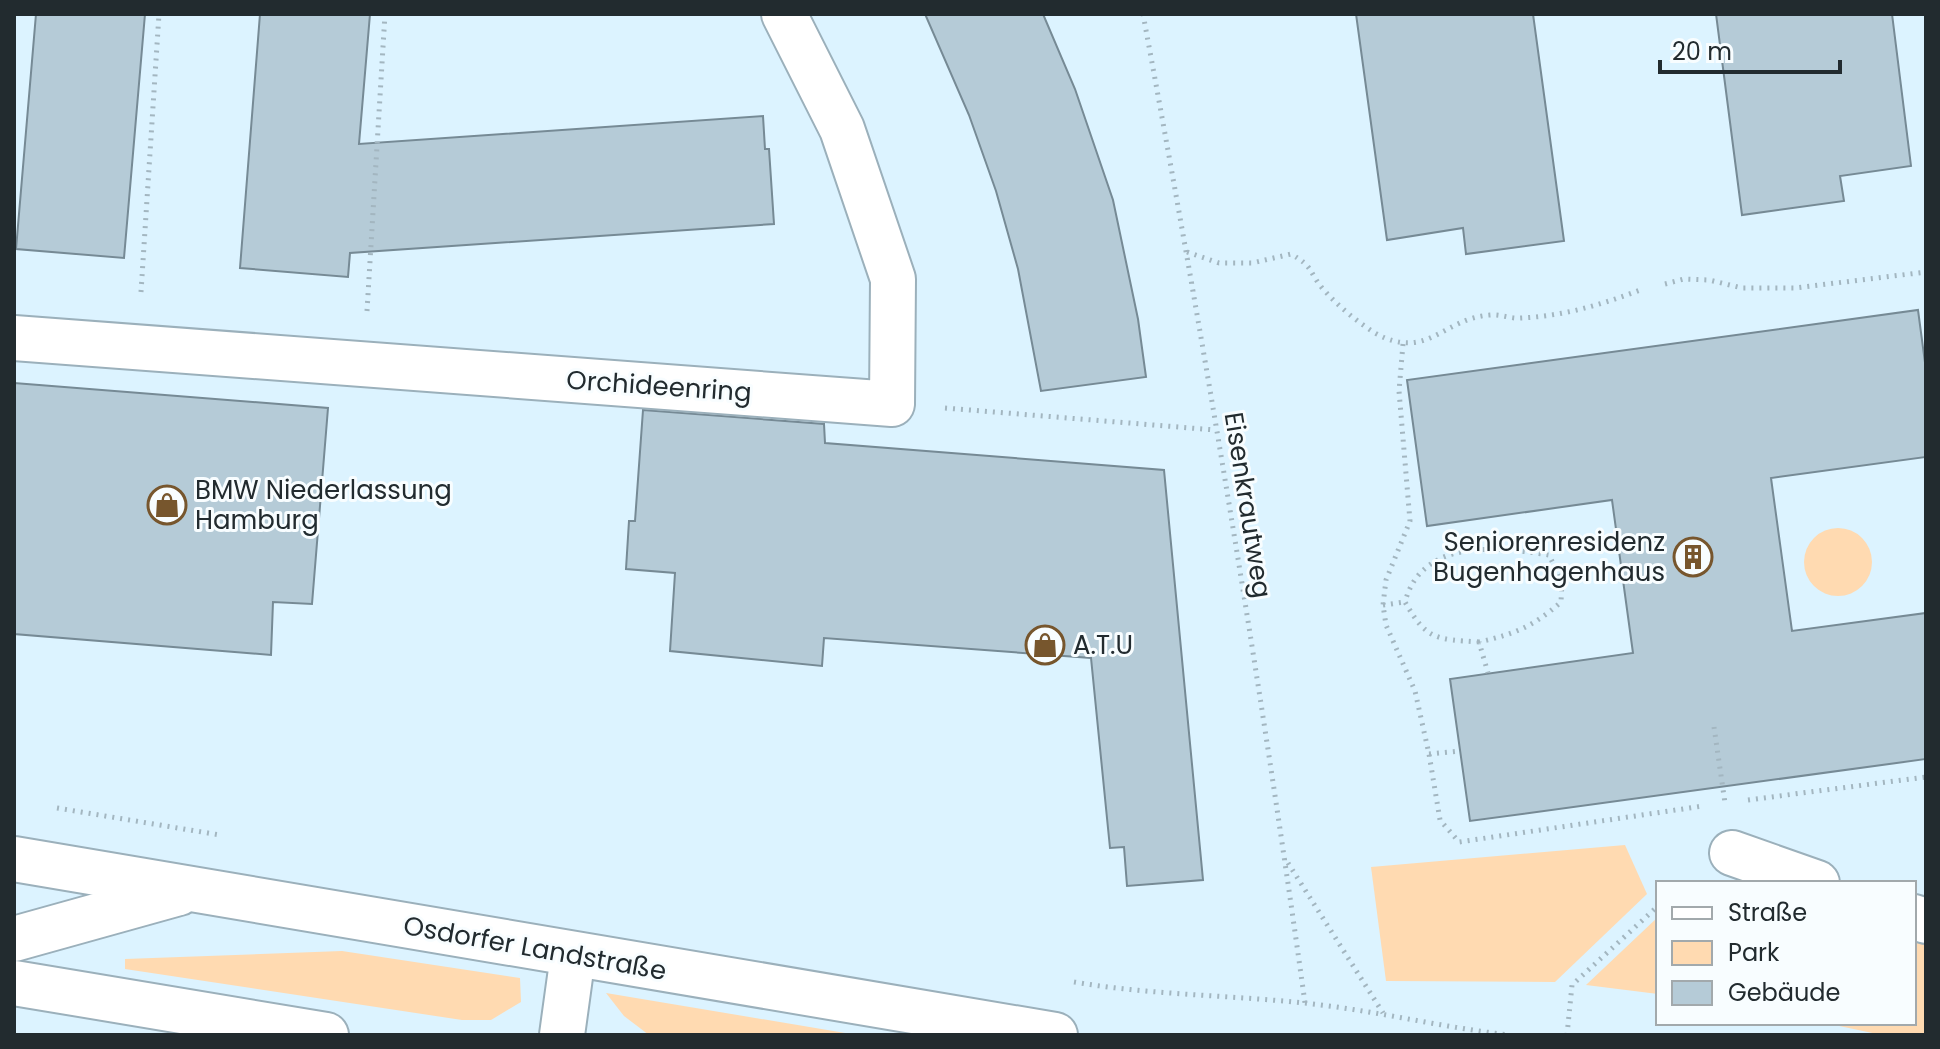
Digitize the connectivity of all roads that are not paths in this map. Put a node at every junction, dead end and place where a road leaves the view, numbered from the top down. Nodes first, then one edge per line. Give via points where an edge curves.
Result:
1 (784, 14) edge
2 (14, 338) edge
3 (1732, 853) road end
4 (14, 859) edge
5 (1811, 881) edge
6 (189, 890) junction
7 (14, 939) edge
8 (573, 955) junction
9 (14, 983) edge
10 (326, 1035) edge
11 (562, 1035) edge
12 (1055, 1035) edge

1 - 2 main road, Orchideenring via 842,129 893,279 892,404
3 - 5 main road
4 - 6 main road, Osdorfer Landstraße
6 - 7 main road
6 - 8 main road, Osdorfer Landstraße
8 - 11 main road
8 - 12 main road, Osdorfer Landstraße
9 - 10 main road

